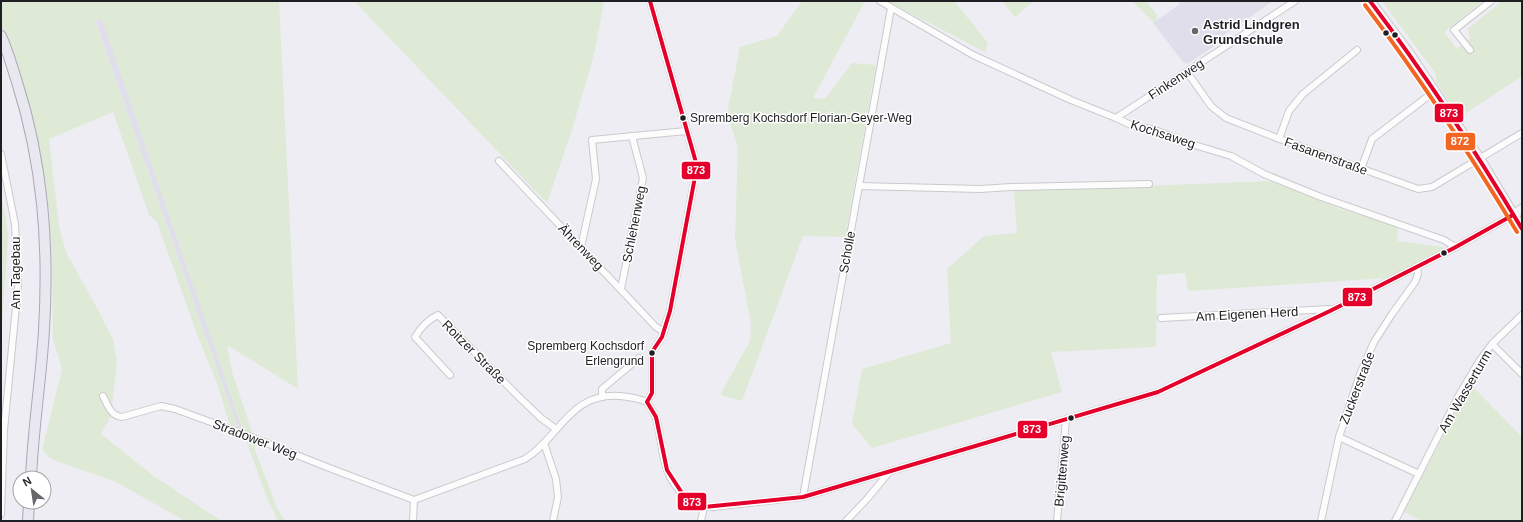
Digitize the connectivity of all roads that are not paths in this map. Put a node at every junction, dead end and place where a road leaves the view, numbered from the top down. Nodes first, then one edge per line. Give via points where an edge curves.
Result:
1 (650, 1) edge
2 (880, 1) edge
3 (1295, 1) edge
4 (1370, 1) edge
5 (1491, 1) edge
6 (891, 8) junction
7 (1, 36) edge
8 (1357, 50) dead end
9 (1470, 50) dead end
10 (1187, 72) junction
11 (1435, 91) junction
12 (1116, 118) junction
13 (686, 131) junction
14 (1522, 133) edge
15 (632, 136) junction
16 (1280, 139) junction
17 (1, 154) edge
18 (1480, 159) junction
19 (499, 161) dead end
20 (1360, 169) junction
21 (1149, 184) dead end
22 (859, 186) junction
23 (1522, 209) edge
24 (1513, 214) junction
25 (1522, 229) edge
26 (581, 247) junction
27 (1454, 248) junction
28 (1417, 267) junction
29 (621, 289) junction
30 (1334, 309) junction
31 (1522, 315) edge
32 (1161, 318) dead end
33 (664, 332) junction
34 (1492, 344) junction
35 (639, 358) dead end
36 (1522, 374) edge
37 (450, 375) dead end
38 (103, 396) dead end
39 (602, 397) junction
40 (647, 402) junction
41 (1066, 420) junction
42 (556, 429) junction
43 (1339, 437) junction
44 (544, 443) junction
45 (32, 470) edge
46 (890, 471) junction
47 (1419, 474) junction
48 (803, 497) junction
49 (414, 500) junction
50 (704, 507) junction
51 (29, 510) edge
52 (1, 514) edge
53 (28, 521) edge
54 (412, 521) edge
55 (553, 521) edge
56 (701, 521) edge
57 (846, 521) edge
58 (1057, 521) edge
59 (1321, 521) edge
60 (1395, 521) edge

1 - 13 street
2 - 6 street, Kochsaweg
3 - 10 street, Finkenweg
4 - 11 street
5 - 9 street via 1454,30
6 - 12 street, Kochsaweg via 973,55
6 - 22 street, Scholle
7 - 45 main road via 32,135 45,226 44,331
8 - 16 street via 1303,94 1289,112
10 - 12 street, Finkenweg
10 - 16 street, Fasanenstraße via 1218,113
11 - 18 street
11 - 20 street via 1372,139
12 - 27 street, Kochsaweg via 1231,156 1271,177 1444,240
13 - 15 street
13 - 33 street via 697,166
14 - 18 street, Fasanenstraße
15 - 26 street via 592,140 596,179
15 - 29 street, Schlehenweg via 643,178
16 - 20 street, Fasanenstraße
17 - 52 street, Am Tagebau via 15,224 18,286 4,430
18 - 20 street, Fasanenstraße via 1432,187 1418,189
18 - 24 street
19 - 26 street, Ährenweg
21 - 22 street via 980,189
22 - 48 street, Scholle
23 - 24 street
24 - 25 street
24 - 27 street
26 - 29 street, Ährenweg
27 - 28 street
28 - 30 street
28 - 43 street, Zuckerstraße via 1415,282 1374,342 1360,374
29 - 33 street, Ährenweg via 656,327
30 - 32 street, Am Eigenen Herd
30 - 41 street via 1158,392
31 - 34 street, Am Wasserturm
33 - 40 street via 652,352 652,392
34 - 36 street
34 - 47 street, Am Wasserturm via 1459,396
35 - 39 street via 602,389
37 - 42 street, Roitzer Straße via 415,337 429,319 438,315 524,402
38 - 49 street, Stradower Weg via 110,411 117,416 122,417 162,406 175,409
39 - 40 street via 633,397
39 - 42 street via 580,406
40 - 50 street via 656,417 667,470 682,493 690,501
41 - 46 street
41 - 58 street, Brigittenweg
42 - 44 street
43 - 47 street
43 - 59 street, Zuckerstraße
44 - 49 street via 537,452 525,459
44 - 55 street via 556,479 558,497
46 - 48 street
46 - 57 street
47 - 60 street, Am Wasserturm
48 - 50 street
49 - 54 street
50 - 56 street
51 - 53 main road

